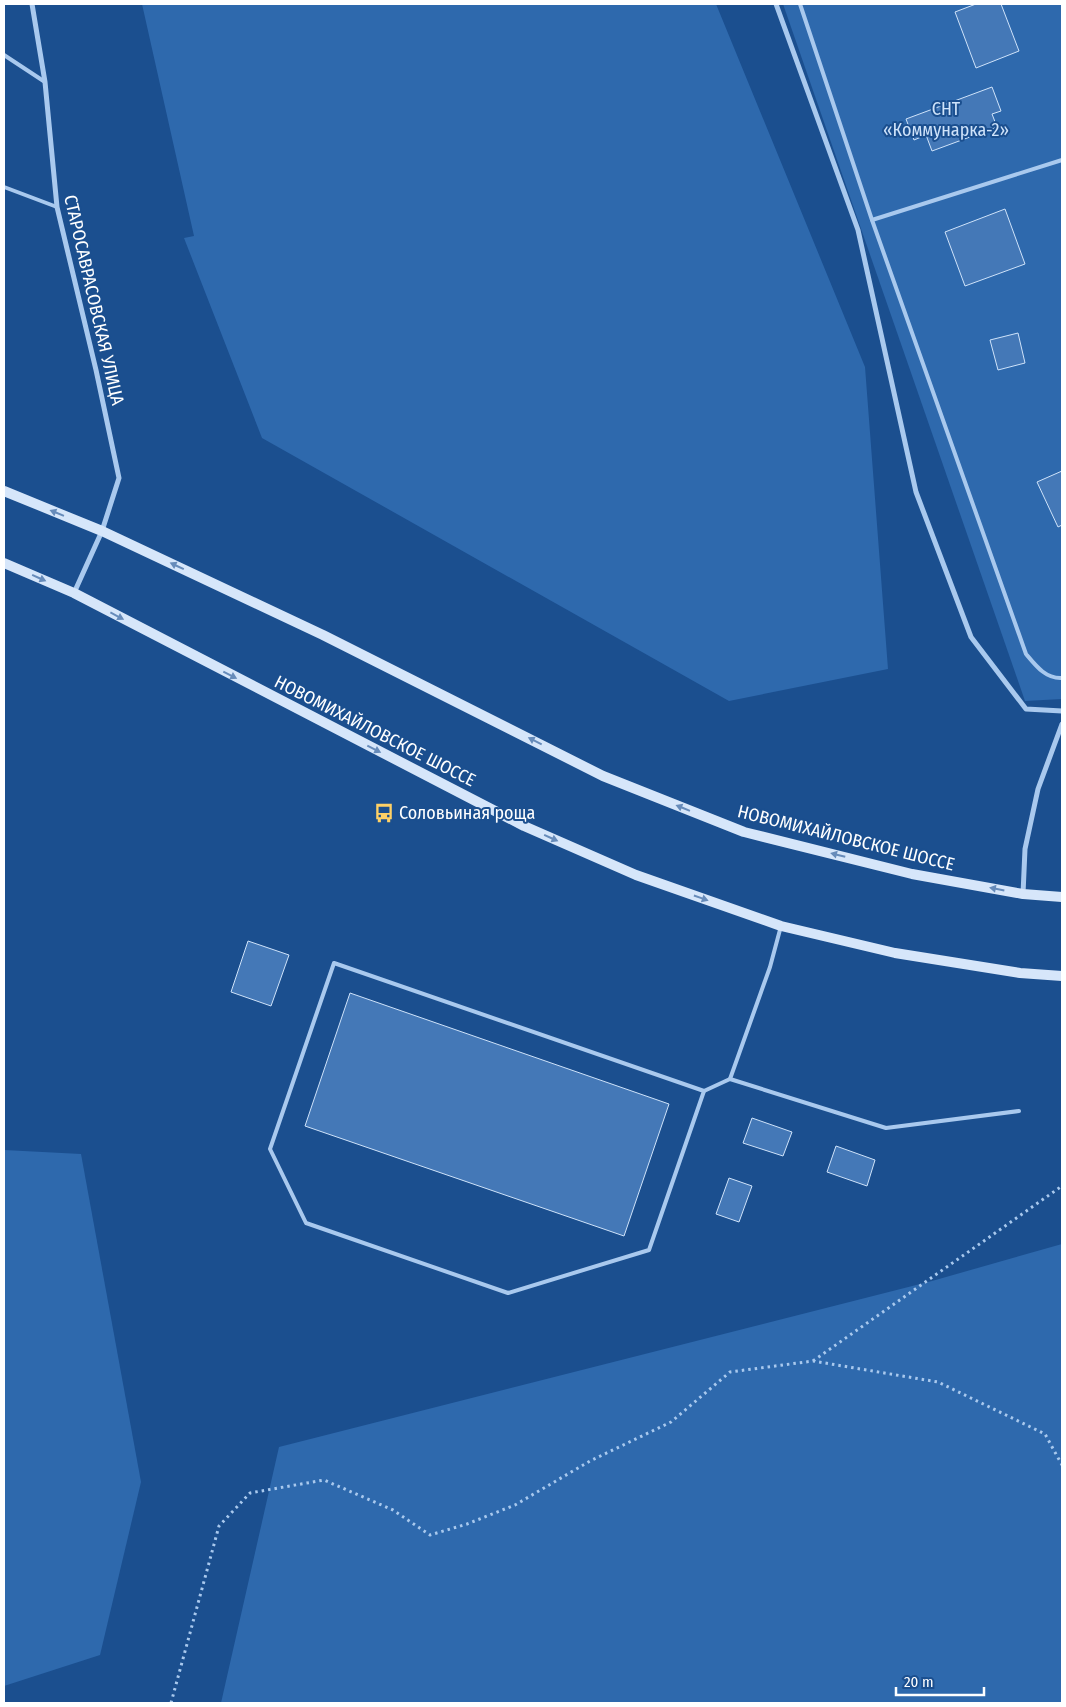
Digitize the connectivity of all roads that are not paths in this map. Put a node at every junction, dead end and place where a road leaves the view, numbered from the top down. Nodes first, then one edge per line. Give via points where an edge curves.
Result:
1 (32, 4) edge
2 (776, 4) edge
3 (800, 4) edge
4 (4, 55) edge
5 (45, 82) junction
6 (1062, 160) edge
7 (4, 188) edge
8 (57, 207) junction
9 (872, 220) junction
10 (4, 491) edge
11 (102, 531) junction
12 (4, 562) edge
13 (74, 593) junction
14 (1062, 678) edge
15 (1062, 711) edge
16 (1062, 724) edge
17 (1023, 894) junction
18 (1062, 897) edge
19 (781, 926) junction
20 (1062, 976) edge
21 (730, 1079) junction
22 (704, 1091) junction
23 (1019, 1111) dead end

1 - 5 street, СТАРОСАВРАСОВСКАЯ УЛИЦА
2 - 15 street via 858,230 916,492 971,637 1026,709
3 - 9 lane
4 - 5 lane
5 - 8 street, СТАРОСАВРАСОВСКАЯ УЛИЦА
6 - 9 lane
7 - 8 lane
8 - 11 street, СТАРОСАВРАСОВСКАЯ УЛИЦА via 119,478
9 - 14 lane via 1026,654 1040,671
11 -> 10 street, НОВОМИХАЙЛОВСКОЕ ШОССЕ
11 - 13 street, СТАРОСАВРАСОВСКАЯ УЛИЦА
17 -> 11 street, НОВОМИХАЙЛОВСКОЕ ШОССЕ via 912,874 744,832 603,776 324,634
12 -> 13 street, НОВОМИХАЙЛОВСКОЕ ШОССЕ
13 -> 19 street, НОВОМИХАЙЛОВСКОЕ ШОССЕ via 524,826 636,875
16 - 17 street via 1038,789 1025,849
17 - 18 street, НОВОМИХАЙЛОВСКОЕ ШОССЕ
19 - 20 street, НОВОМИХАЙЛОВСКОЕ ШОССЕ via 895,953 1020,973
19 - 21 lane via 770,967
21 - 22 lane
21 - 23 lane via 886,1128
22 - 22 lane via 649,1250 508,1293 306,1223 270,1149 334,963

